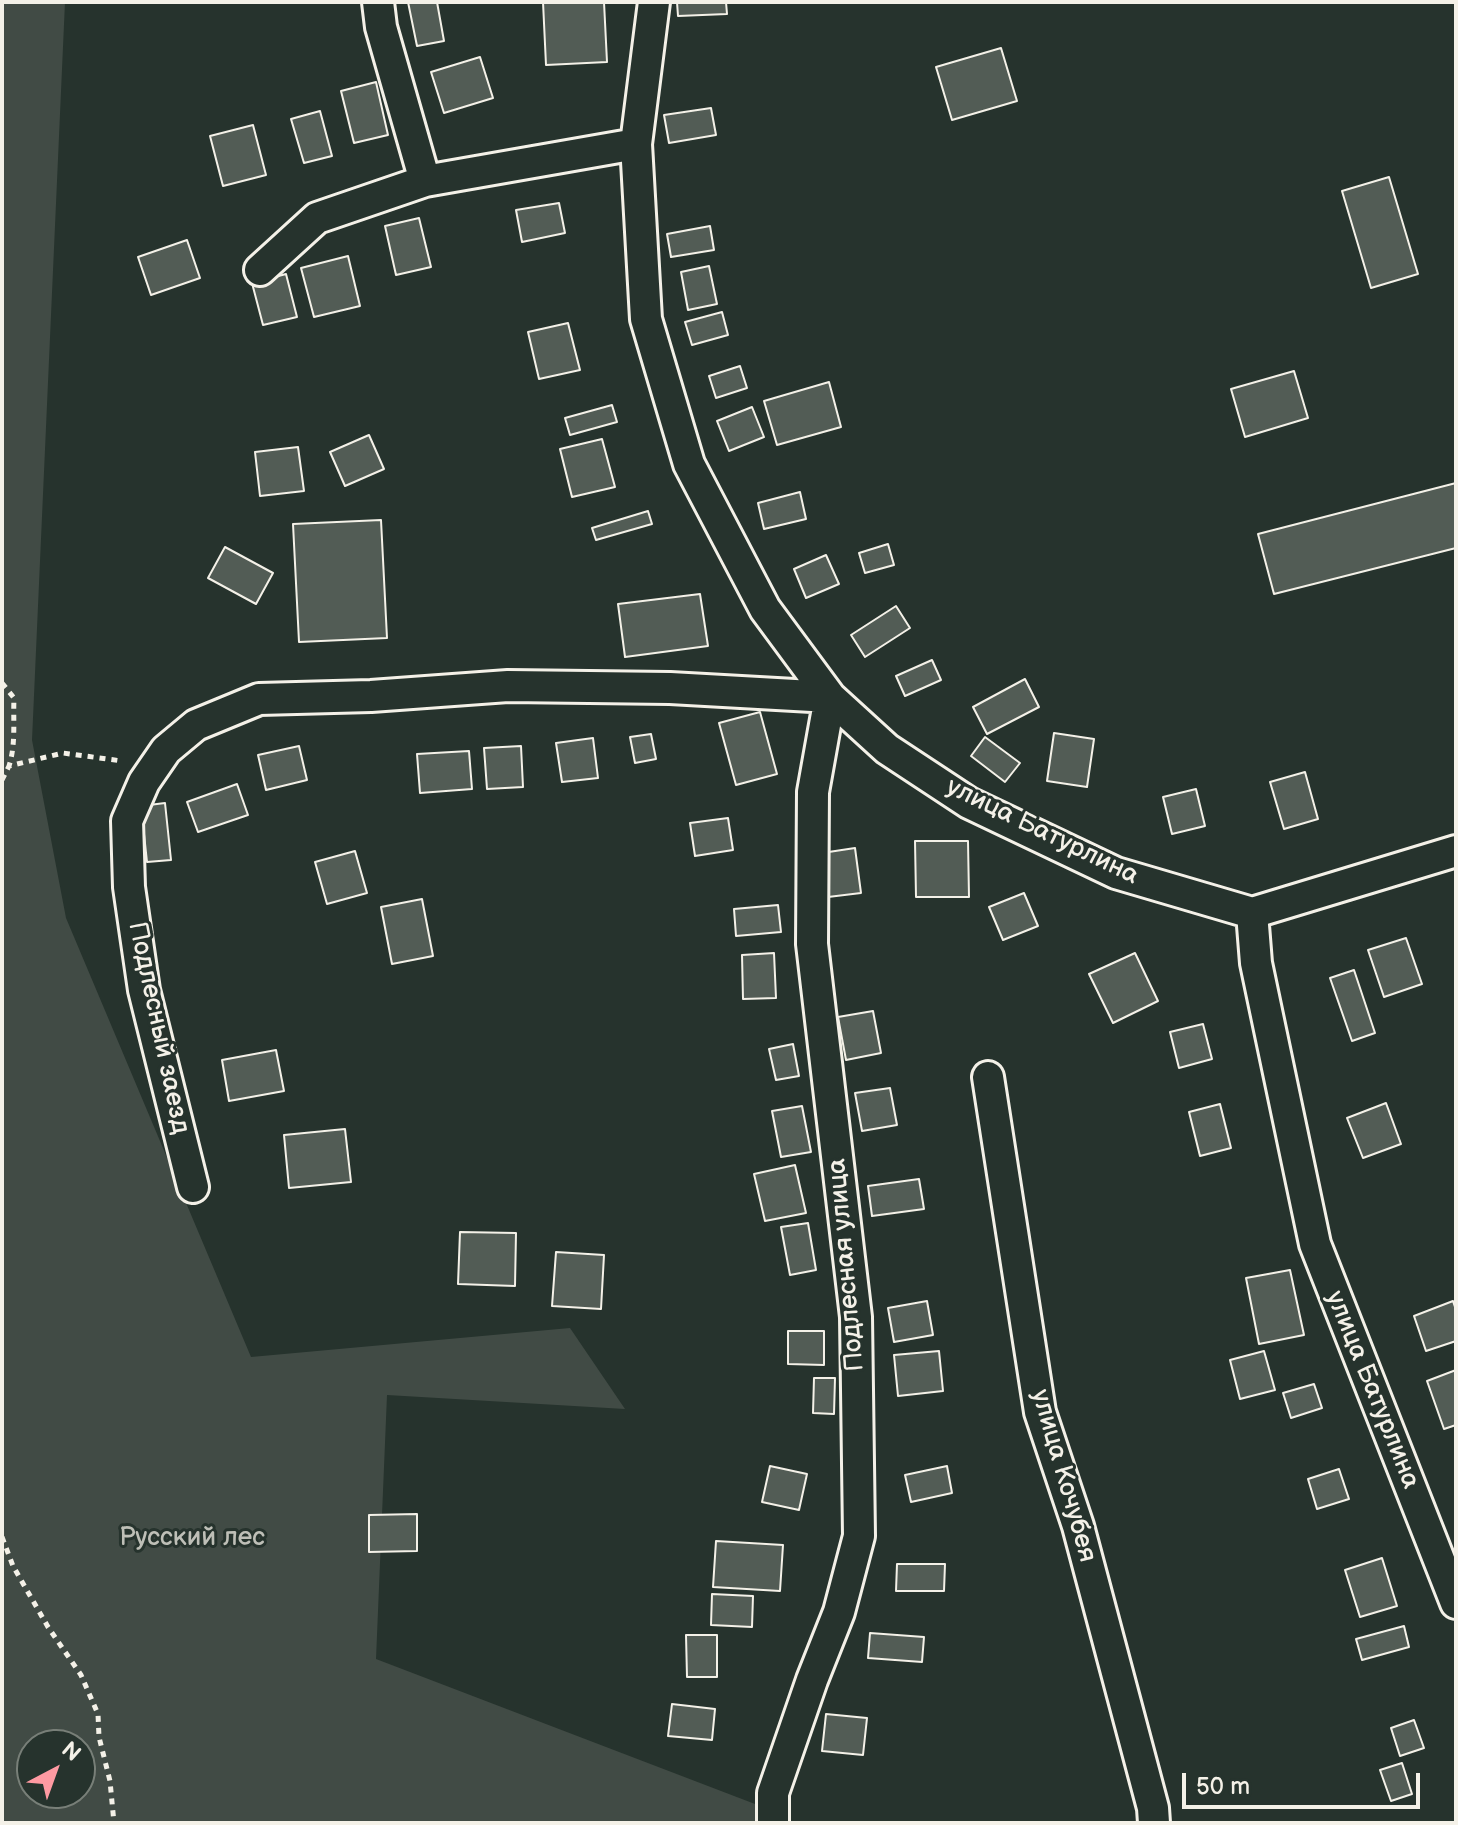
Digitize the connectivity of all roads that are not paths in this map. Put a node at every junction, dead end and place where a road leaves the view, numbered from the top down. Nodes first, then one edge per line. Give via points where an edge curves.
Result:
1 (378, 2) edge
2 (654, 2) edge
3 (636, 144) junction
4 (425, 181) junction
5 (260, 270) dead end
6 (830, 697) junction
7 (1456, 851) edge
8 (1252, 913) junction
9 (988, 1077) dead end
10 (193, 1187) dead end
11 (1456, 1603) edge
12 (773, 1823) edge
13 (1154, 1823) edge

1 - 4 street
2 - 3 street, улица Батурлина
3 - 4 street
3 - 6 street, улица Батурлина via 646,319 689,464 765,609
4 - 5 street via 317,218
6 - 8 street, улица Батурлина via 887,749 969,803 1116,873
6 - 10 street, Подлесный заезд via 508,686 259,699 196,725 166,750 127,821 129,887 144,990
6 - 12 street, Подлесная улица via 813,792 812,944 856,1317 859,1536 839,1612 773,1793
7 - 8 street
8 - 11 street, улица Батурлина via 1256,963 1315,1244
9 - 13 street, улица Кочубея via 1040,1412 1078,1526

